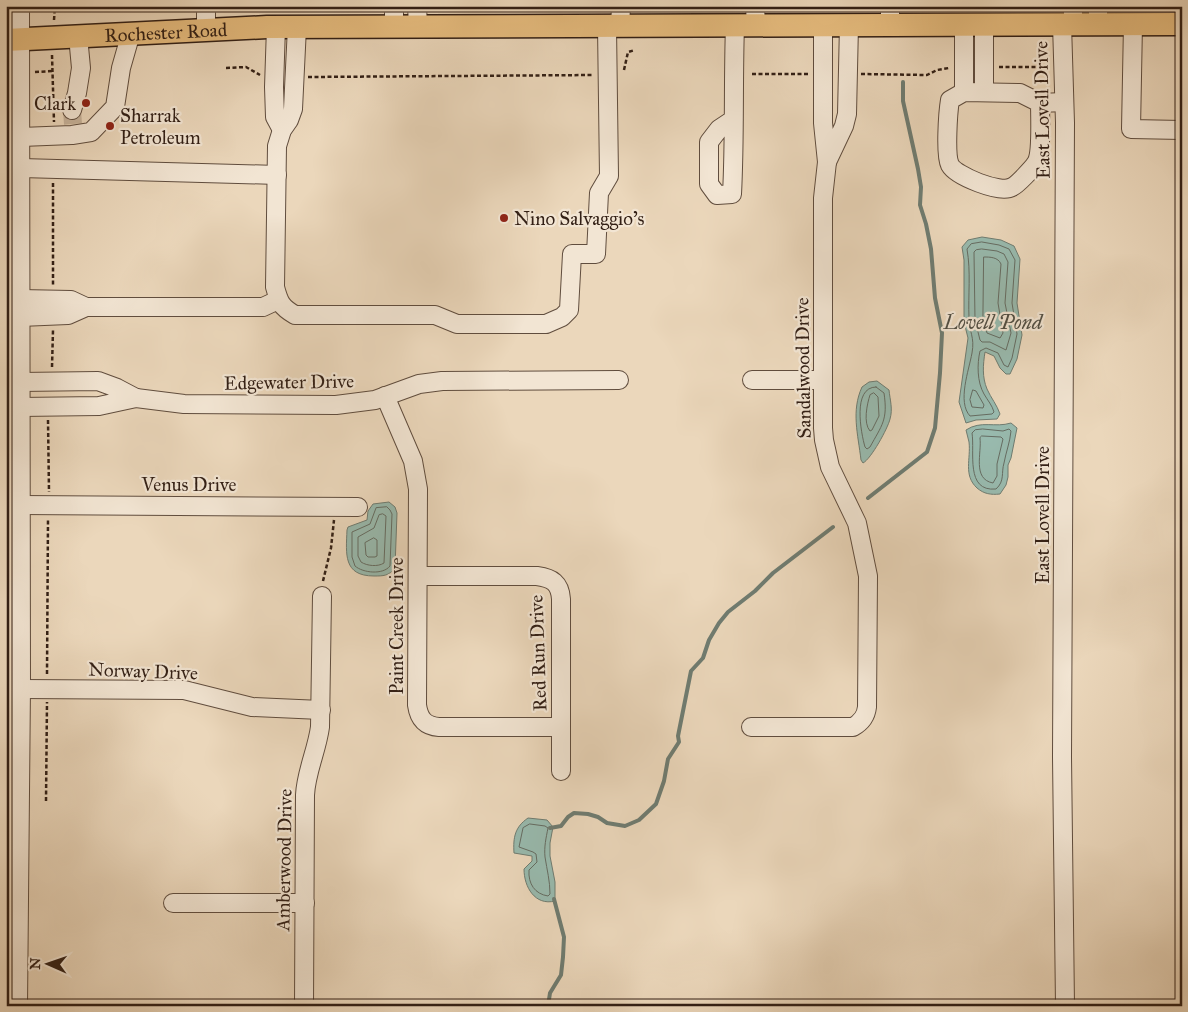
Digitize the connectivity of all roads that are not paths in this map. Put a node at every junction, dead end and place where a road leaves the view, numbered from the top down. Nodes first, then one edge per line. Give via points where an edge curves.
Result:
1 (20, 6) edge
2 (206, 6) edge
3 (1098, 15) edge
4 (394, 16) edge
5 (418, 16) edge
6 (890, 16) edge
7 (1069, 18) edge
8 (749, 19) edge
9 (616, 20) edge
10 (1133, 24) junction
11 (1182, 24) edge
12 (823, 25) junction
13 (849, 25) junction
14 (974, 25) junction
15 (286, 27) junction
16 (206, 30) junction
17 (131, 33) junction
18 (78, 36) junction
19 (14, 39) edge
20 (298, 84) junction
21 (964, 92) junction
22 (984, 92) junction
23 (274, 97) junction
24 (1064, 102) junction
25 (1040, 103) junction
26 (734, 119) dead end
27 (72, 123) junction
28 (282, 130) junction
29 (1182, 130) edge
30 (21, 137) junction
31 (827, 162) junction
32 (21, 168) junction
33 (277, 175) junction
34 (13, 279) edge
35 (20, 299) junction
36 (278, 300) junction
37 (54, 307) junction
38 (20, 317) junction
39 (13, 361) edge
40 (619, 380) dead end
41 (752, 380) dead end
42 (822, 380) junction
43 (20, 382) junction
44 (385, 396) junction
45 (136, 398) junction
46 (20, 407) junction
47 (20, 505) junction
48 (358, 507) dead end
49 (13, 565) edge
50 (418, 576) junction
51 (322, 596) road end
52 (20, 689) junction
53 (321, 710) junction
54 (561, 727) junction
55 (751, 727) dead end
56 (561, 771) dead end
57 (12, 851) edge
58 (173, 903) dead end
59 (305, 903) junction
60 (18, 1006) edge
61 (304, 1006) edge
62 (1065, 1006) edge

1 - 19 street
2 - 16 street
3 - 7 main road, Rochester Road
3 - 10 main road, Rochester Road
4 - 5 main road, Rochester Road
4 - 15 main road, Rochester Road
5 - 9 main road, Rochester Road
6 - 13 main road, Rochester Road
6 - 14 main road, Rochester Road
7 - 14 main road, Rochester Road
7 - 24 street, East Lovell Drive
8 - 9 main road, Rochester Road
8 - 12 main road, Rochester Road
8 - 26 street
9 - 36 street via 609,176 599,193 596,254 572,254 569,310 562,317 546,324 456,324 435,315 295,315 284,309
10 - 11 main road, Rochester Road
10 - 29 street via 1131,129
12 - 13 main road, Rochester Road
12 - 31 street, Sandalwood Drive via 823,123
13 - 31 street, Sandalwood Drive via 847,114
14 - 21 street
14 - 22 street
15 - 16 main road, Rochester Road
15 - 20 street
15 - 23 street
16 - 17 main road, Rochester Road
17 - 18 main road, Rochester Road
17 - 27 street via 115,108 91,132
18 - 19 main road, Rochester Road
18 - 27 street via 81,68
19 - 30 street
20 - 23 street
20 - 28 street via 289,120
21 - 22 street
21 - 25 street via 950,100 948,159 961,175 1004,189 1012,188 1037,162
22 - 25 street via 1020,93
23 - 28 street via 275,117
24 - 25 street
24 - 62 street, East Lovell Drive via 1062,771
27 - 30 street via 54,136
28 - 33 street via 277,146
30 - 32 street
31 - 42 street, Sandalwood Drive via 823,198
32 - 33 street
32 - 34 street
33 - 36 street via 275,287
34 - 35 street
35 - 37 street
35 - 38 street
36 - 37 street via 262,307 86,308 68,315
37 - 38 street
38 - 39 street
39 - 43 street
40 - 44 street, Edgewater Drive via 442,381 419,384
41 - 42 street
42 - 55 street, Sandalwood Drive via 822,428 827,455 857,524 868,576 866,712 862,721 848,728
43 - 45 street, Edgewater Drive via 98,381
43 - 46 street
44 - 45 street, Edgewater Drive via 356,404 336,405 184,404
44 - 50 street, Paint Creek Drive via 416,473
45 - 46 street, Edgewater Drive via 99,406
46 - 47 street
47 - 48 street, Venus Drive
47 - 49 street
49 - 52 street
50 - 54 street, Red Run Drive via 537,576 556,583 561,599
50 - 54 street, Paint Creek Drive via 417,705 423,721 439,728
51 - 53 street, Amberwood Drive
52 - 53 street, Norway Drive via 184,690 252,707
52 - 57 street
53 - 59 street, Amberwood Drive via 319,735 305,788
54 - 56 street, Red Run Drive
57 - 60 street
58 - 59 street
59 - 61 street, Amberwood Drive

